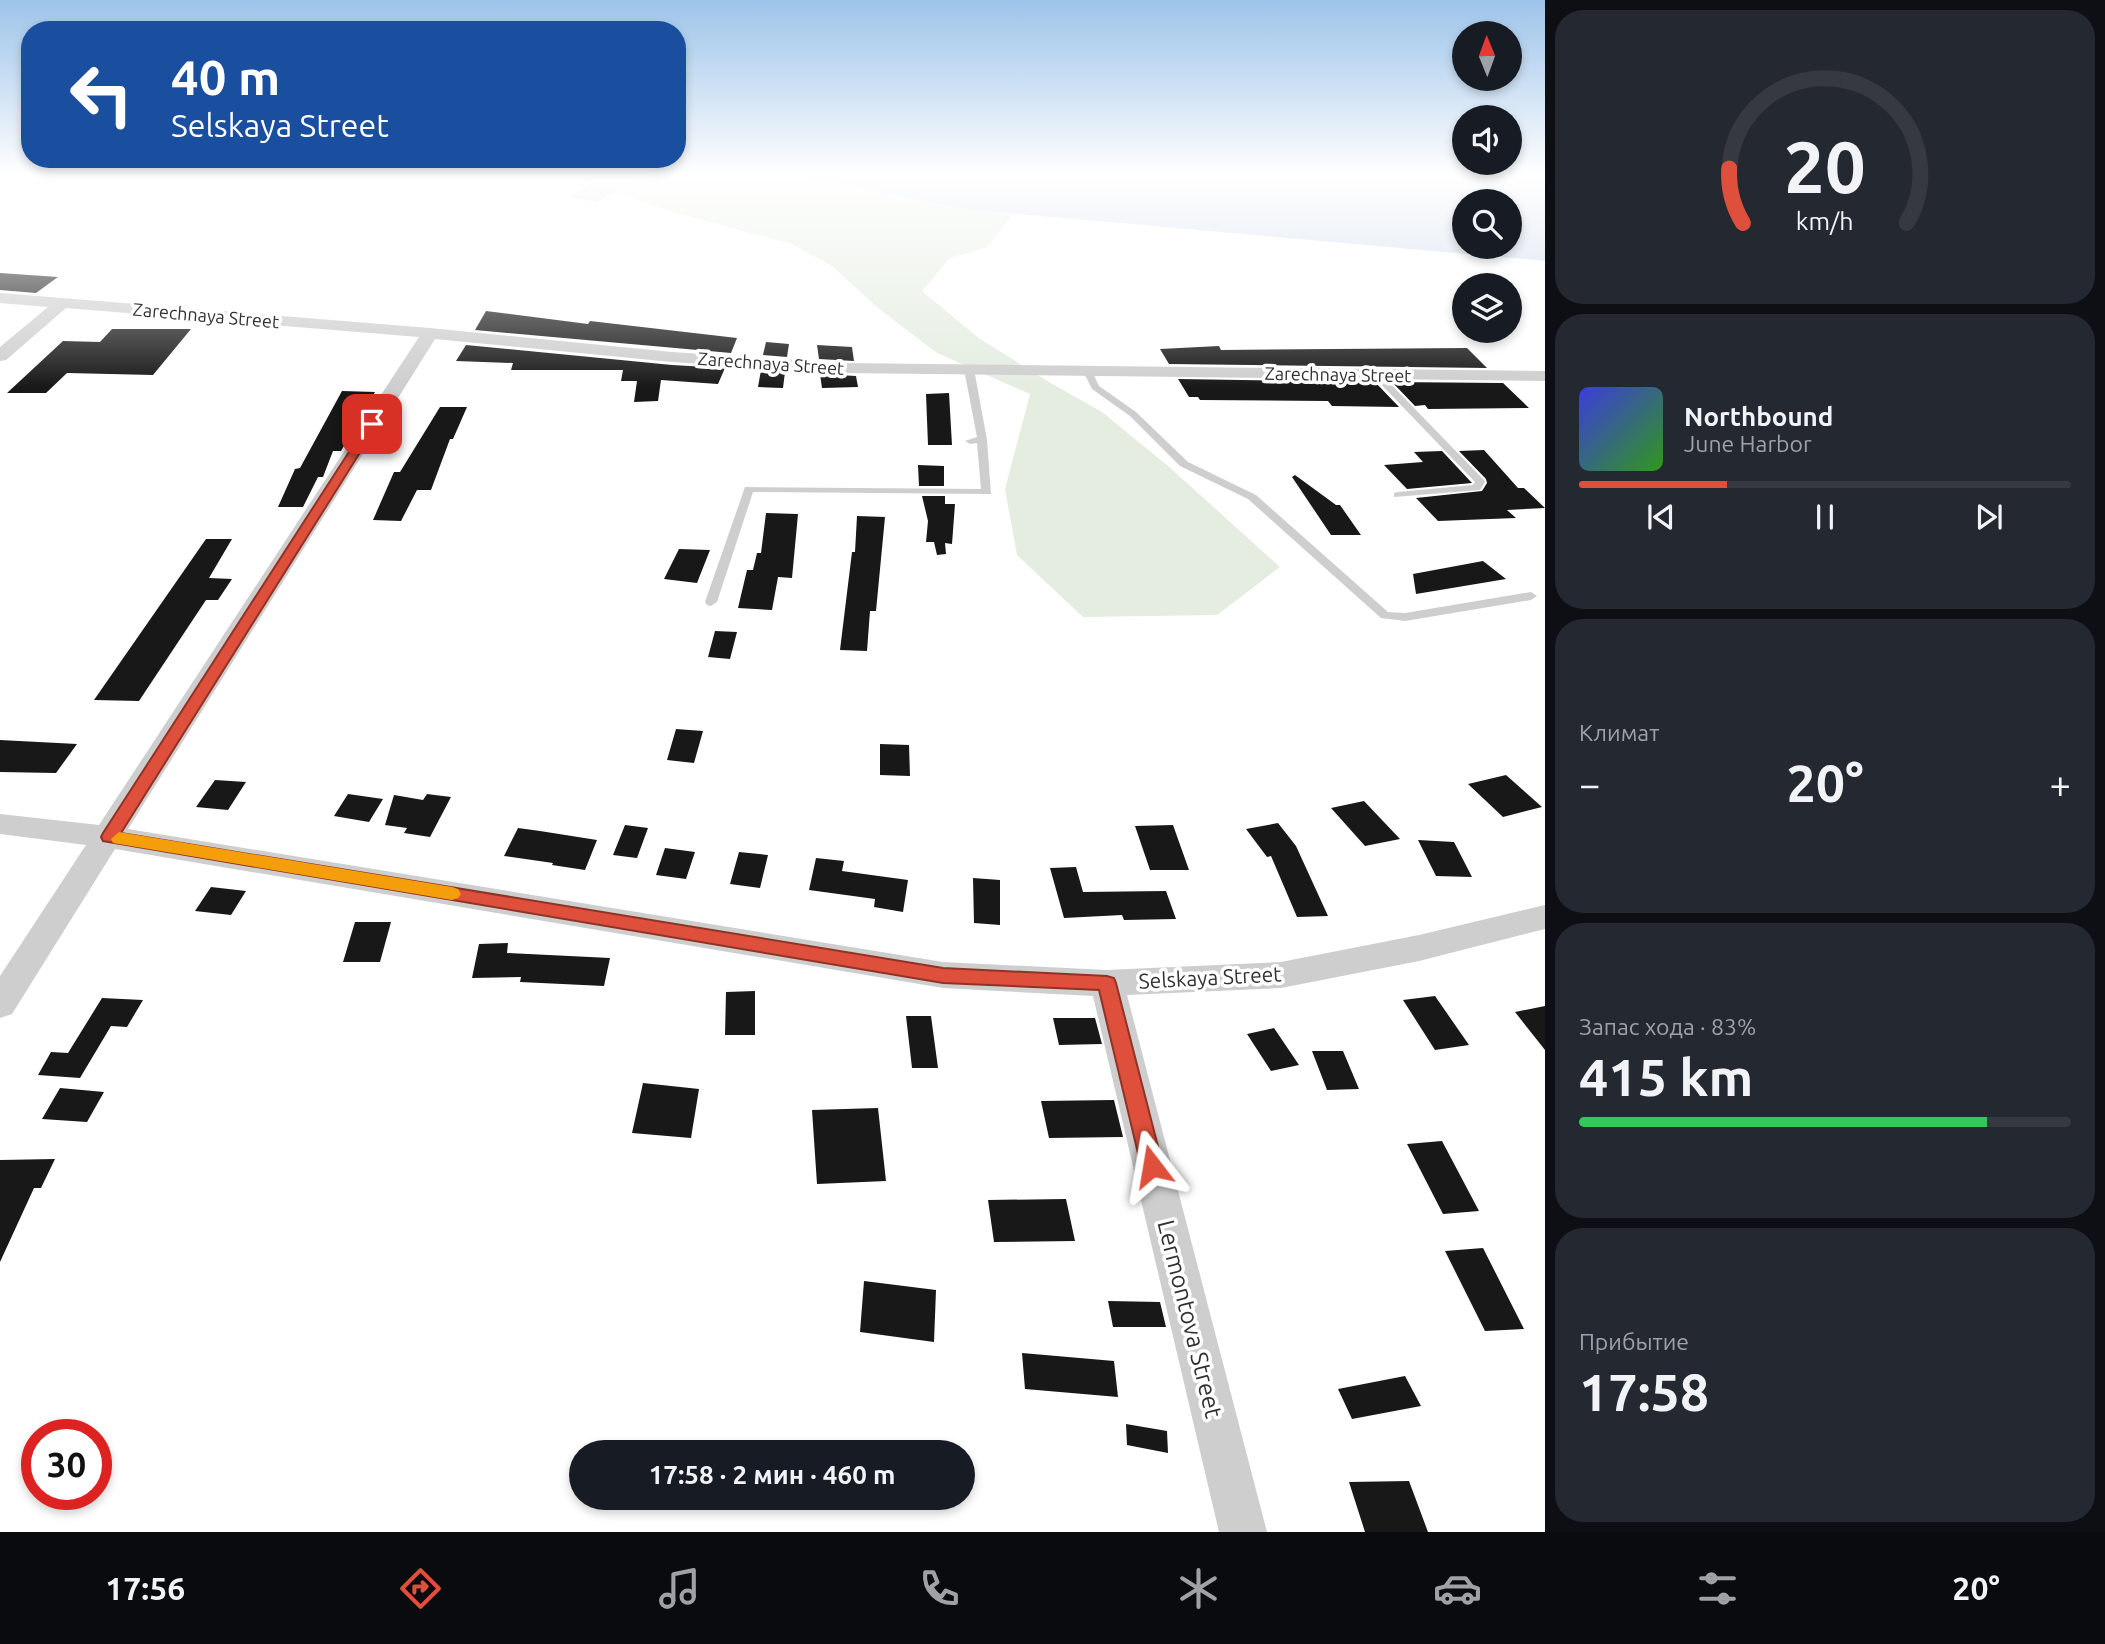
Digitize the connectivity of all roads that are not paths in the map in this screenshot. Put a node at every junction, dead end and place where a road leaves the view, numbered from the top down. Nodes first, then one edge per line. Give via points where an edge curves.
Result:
1 (0, 298) edge
2 (62, 303) junction
3 (430, 333) junction
4 (0, 356) edge
5 (969, 369) junction
6 (1087, 371) junction
7 (1377, 375) junction
8 (1545, 376) edge
9 (1398, 495) dead end
10 (1531, 596) dead end
11 (711, 602) dead end
12 (0, 824) edge
13 (109, 837) junction
14 (1545, 917) edge
15 (1107, 983) junction
16 (0, 1004) edge
17 (1243, 1532) edge

1 - 2 street, Zarechnaya Street
2 - 3 street, Zarechnaya Street
2 - 4 street
3 - 5 street, Zarechnaya Street via 842,368
3 - 13 street
5 - 6 street, Zarechnaya Street
5 - 11 lane via 987,492 749,489
6 - 7 street, Zarechnaya Street
6 - 10 lane via 1095,387 1133,414 1184,464 1252,497 1385,615 1405,617
7 - 8 street, Zarechnaya Street
7 - 9 lane via 1479,482 1476,488
12 - 13 street, Selskaya Street
13 - 15 street, Selskaya Street via 943,975
13 - 16 street
14 - 15 street, Selskaya Street via 1281,975
15 - 17 street, Lermontova Street

